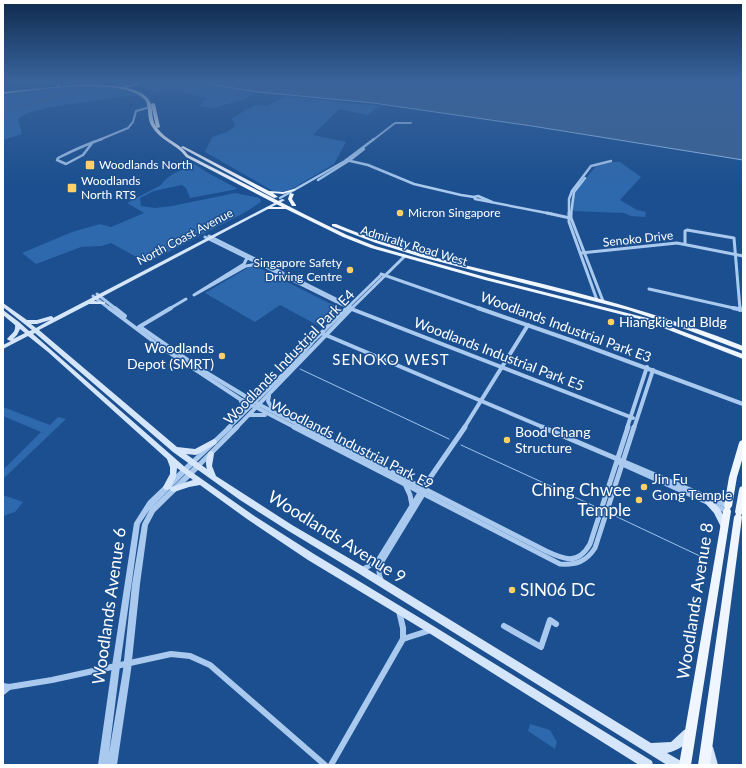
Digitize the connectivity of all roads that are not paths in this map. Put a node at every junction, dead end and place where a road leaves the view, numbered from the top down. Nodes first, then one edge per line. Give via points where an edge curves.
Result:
1 (135, 116) edge
2 (151, 116) edge
3 (154, 116) edge
4 (130, 127) junction
5 (137, 127) dead end
6 (93, 142) junction
7 (347, 161) junction
8 (610, 161) dead end
9 (213, 163) junction
10 (210, 168) junction
11 (223, 168) junction
12 (218, 171) junction
13 (293, 192) junction
14 (267, 194) junction
15 (279, 200) junction
16 (268, 206) junction
17 (294, 208) junction
18 (558, 216) junction
19 (570, 218) junction
20 (569, 222) junction
21 (209, 237) junction
22 (685, 244) junction
23 (582, 253) junction
24 (736, 255) junction
25 (403, 256) junction
26 (743, 256) edge
27 (247, 258) junction
28 (438, 263) junction
29 (259, 264) junction
30 (457, 268) junction
31 (383, 275) junction
32 (649, 289) dead end
33 (110, 291) junction
34 (96, 296) junction
35 (186, 299) dead end
36 (600, 300) junction
37 (105, 302) junction
38 (86, 304) junction
39 (3, 305) edge
40 (350, 308) junction
41 (742, 310) edge
42 (3, 312) edge
43 (51, 320) junction
44 (26, 322) junction
45 (17, 323) junction
46 (528, 325) junction
47 (139, 327) junction
48 (34, 328) junction
49 (27, 332) junction
50 (323, 334) junction
51 (45, 338) junction
52 (12, 340) junction
53 (37, 341) junction
54 (3, 343) edge
55 (3, 347) edge
56 (743, 349) edge
57 (743, 357) edge
58 (501, 367) junction
59 (647, 368) junction
60 (653, 370) junction
61 (213, 379) junction
62 (268, 393) junction
63 (241, 397) junction
64 (481, 401) junction
65 (253, 404) junction
66 (743, 404) edge
67 (258, 407) junction
68 (273, 411) junction
69 (240, 417) junction
70 (248, 417) junction
71 (273, 417) junction
72 (631, 418) junction
73 (636, 420) junction
74 (214, 442) junction
75 (743, 443) edge
76 (174, 449) junction
77 (211, 454) junction
78 (168, 456) junction
79 (620, 462) junction
80 (194, 465) junction
81 (187, 472) junction
82 (213, 477) junction
83 (202, 482) junction
84 (405, 484) junction
85 (170, 488) junction
86 (743, 490) edge
87 (423, 491) junction
88 (730, 494) junction
89 (710, 501) junction
90 (412, 506) junction
91 (727, 509) junction
92 (724, 525) junction
93 (361, 570) junction
94 (382, 584) junction
95 (398, 610) junction
96 (556, 624) dead end
97 (504, 626) dead end
98 (432, 630) junction
99 (403, 639) junction
100 (127, 663) junction
101 (116, 666) junction
102 (6, 687) edge
103 (3, 692) edge
104 (690, 732) junction
105 (707, 746) junction
106 (649, 748) junction
107 (645, 764) edge
108 (103, 765) edge
109 (112, 765) edge
110 (325, 765) edge
111 (331, 765) edge
112 (677, 765) edge
113 (685, 765) edge
114 (704, 765) edge
115 (713, 765) edge

1 - 4 street
2 - 10 main road, Admiralty Road West via 151,121 162,138 187,156
3 - 9 main road, Admiralty Road West via 157,125 168,138
4 - 5 street
4 - 6 street
6 - 6 street via 79,159 66,164 57,160
7 - 7 street, North Coast Avenue via 395,123 411,123 394,125
7 - 13 street, North Coast Avenue
7 - 18 street via 371,167 411,183
8 - 19 street via 594,167 574,192 570,200
9 - 10 main road via 217,166
9 - 11 main road, Admiralty Road West
10 - 12 main road, Admiralty Road West
11 - 12 main road via 216,169
11 - 14 main road, Admiralty Road West
12 - 14 main road, Admiralty Road West
13 - 14 main road
13 - 15 street, North Coast Avenue
13 - 17 main road via 290,199
14 - 15 main road, Admiralty Road West
14 - 16 main road via 270,201
15 - 16 main road, North Coast Avenue
15 - 17 main road, Admiralty Road West
16 - 17 main road
16 - 21 main road, North Coast Avenue
16 - 21 main road, North Coast Avenue via 231,228
17 - 25 main road, Admiralty Road West via 345,236
17 - 28 main road, Admiralty Road West via 356,235
18 - 19 street
18 - 20 street
19 - 20 street
19 - 23 street
20 - 23 street
21 - 27 street, Woodlands Industrial Park E5
21 - 33 main road, North Coast Avenue
21 - 34 main road, North Coast Avenue
21 - 40 street, Woodlands Industrial Park E5
22 - 23 street, Senoko Drive via 669,243
22 - 24 street, Senoko Drive
22 - 24 street via 687,230 734,238
23 - 36 street
24 - 26 street, Senoko Drive
24 - 41 street
25 - 28 main road, Admiralty Road West
25 - 31 street, Woodlands Industrial Park E4
27 - 29 street, Woodlands Industrial Park E5
27 - 29 street via 244,264 194,295 246,266
28 - 30 main road, Admiralty Road West
29 - 40 street, Woodlands Industrial Park E5
30 - 36 main road, Admiralty Road West
30 - 57 main road, Admiralty Road West via 645,319
31 - 40 street, Woodlands Industrial Park E4
31 - 46 street, Woodlands Industrial Park E3
32 - 41 street
33 - 34 main road, North Coast Avenue
33 - 37 main road
34 - 37 street, Woodlands Industrial Park E9
34 - 38 main road, North Coast Avenue
34 - 43 main road, North Coast Avenue
35 - 47 street
36 - 56 main road, Admiralty Road West via 658,317
37 - 38 main road
37 - 47 street, Woodlands Industrial Park E9
37 - 61 street, Woodlands Industrial Park E9 via 161,347
38 - 43 main road, North Coast Avenue
39 - 44 main road, Woodlands Avenue 9
40 - 50 street, Woodlands Industrial Park E4
40 - 58 street, Woodlands Industrial Park E5
42 - 45 main road, Woodlands Avenue 9
43 - 44 main road
43 - 48 main road, North Coast Avenue
43 - 51 main road via 44,328
44 - 48 main road, Woodlands Avenue 9
45 - 49 main road, Woodlands Avenue 9
45 - 52 main road via 18,327
46 - 58 street
46 - 59 street, Woodlands Industrial Park E3
47 - 61 street, Woodlands Industrial Park E9
48 - 49 main road, North Coast Avenue
48 - 51 main road, Woodlands Avenue 9
49 - 52 main road, North Coast Avenue
49 - 53 main road, Woodlands Avenue 9
50 - 62 street, Woodlands Industrial Park E4
50 - 64 street
51 - 76 main road, Woodlands Avenue 9
52 - 53 main road
52 - 54 main road
52 - 55 main road
53 - 78 main road, Woodlands Avenue 9
58 - 64 street
58 - 72 street, Woodlands Industrial Park E5
59 - 60 street, Woodlands Industrial Park E3
59 - 72 street
60 - 66 street, Woodlands Industrial Park E3
60 - 73 street
61 - 63 street, Woodlands Industrial Park E9
62 - 63 street
62 - 65 street, Woodlands Industrial Park E4
62 - 67 street, Woodlands Industrial Park E4
62 - 68 street via 268,401
63 - 65 street, Woodlands Industrial Park E9
63 - 69 street via 243,406
64 - 79 street
64 - 87 street
65 - 67 street, Woodlands Industrial Park E9
65 - 69 street, Woodlands Industrial Park E4
67 - 68 street, Woodlands Industrial Park E9
67 - 70 street, Woodlands Industrial Park E4
67 - 71 street, Woodlands Industrial Park E9
68 - 87 street, Woodlands Industrial Park E9
69 - 74 street, Woodlands Industrial Park E4
70 - 71 street via 260,414
70 - 77 street, Woodlands Industrial Park E4
71 - 84 street, Woodlands Industrial Park E9
72 - 73 street, Woodlands Industrial Park E5
72 - 79 street
73 - 79 street
74 - 76 main road via 196,452
74 - 80 street, Woodlands Industrial Park E4
75 - 88 main road, Woodlands Avenue 8
76 - 80 main road, Woodlands Avenue 9
77 - 80 street, Woodlands Industrial Park E4
77 - 82 main road via 209,466
78 - 81 main road, Woodlands Avenue 9
78 - 85 main road via 175,470
79 - 87 street, Woodlands Industrial Park E9 via 595,548 583,562 560,564
79 - 89 street
80 - 81 street, Woodlands Industrial Park E4
80 - 82 main road, Woodlands Avenue 9
81 - 83 main road, Woodlands Avenue 9
81 - 85 street, Woodlands Avenue 6
82 - 93 main road, Woodlands Avenue 9 via 315,544
83 - 85 main road
83 - 95 main road, Woodlands Avenue 9 via 311,557
84 - 87 street, Woodlands Industrial Park E9
84 - 90 street
85 - 100 street, Woodlands Avenue 6 via 149,516 144,529
85 - 101 street, Woodlands Avenue 6 via 150,503 137,523
86 - 105 main road, Woodlands Avenue 8
87 - 90 street
87 - 94 street via 381,563 379,572
88 - 89 main road
88 - 91 main road, Woodlands Avenue 8
89 - 91 street
89 - 92 main road
90 - 93 street via 378,562
91 - 92 main road, Woodlands Avenue 8
92 - 104 main road, Woodlands Avenue 8
93 - 94 main road, Woodlands Avenue 9
94 - 106 main road, Woodlands Avenue 9
95 - 98 main road, Woodlands Avenue 9
95 - 99 street
96 - 97 street via 550,620 541,647
98 - 99 street
98 - 107 main road, Woodlands Avenue 9
99 - 111 street
100 - 101 street
100 - 109 street, Woodlands Avenue 6
100 - 110 street via 171,654 183,654 198,659 216,670
101 - 102 street
101 - 108 street, Woodlands Avenue 6
102 - 103 street
104 - 106 main road via 677,746
104 - 113 main road, Woodlands Avenue 8
105 - 114 main road, Woodlands Avenue 8
105 - 115 main road
106 - 112 main road, Woodlands Avenue 9

